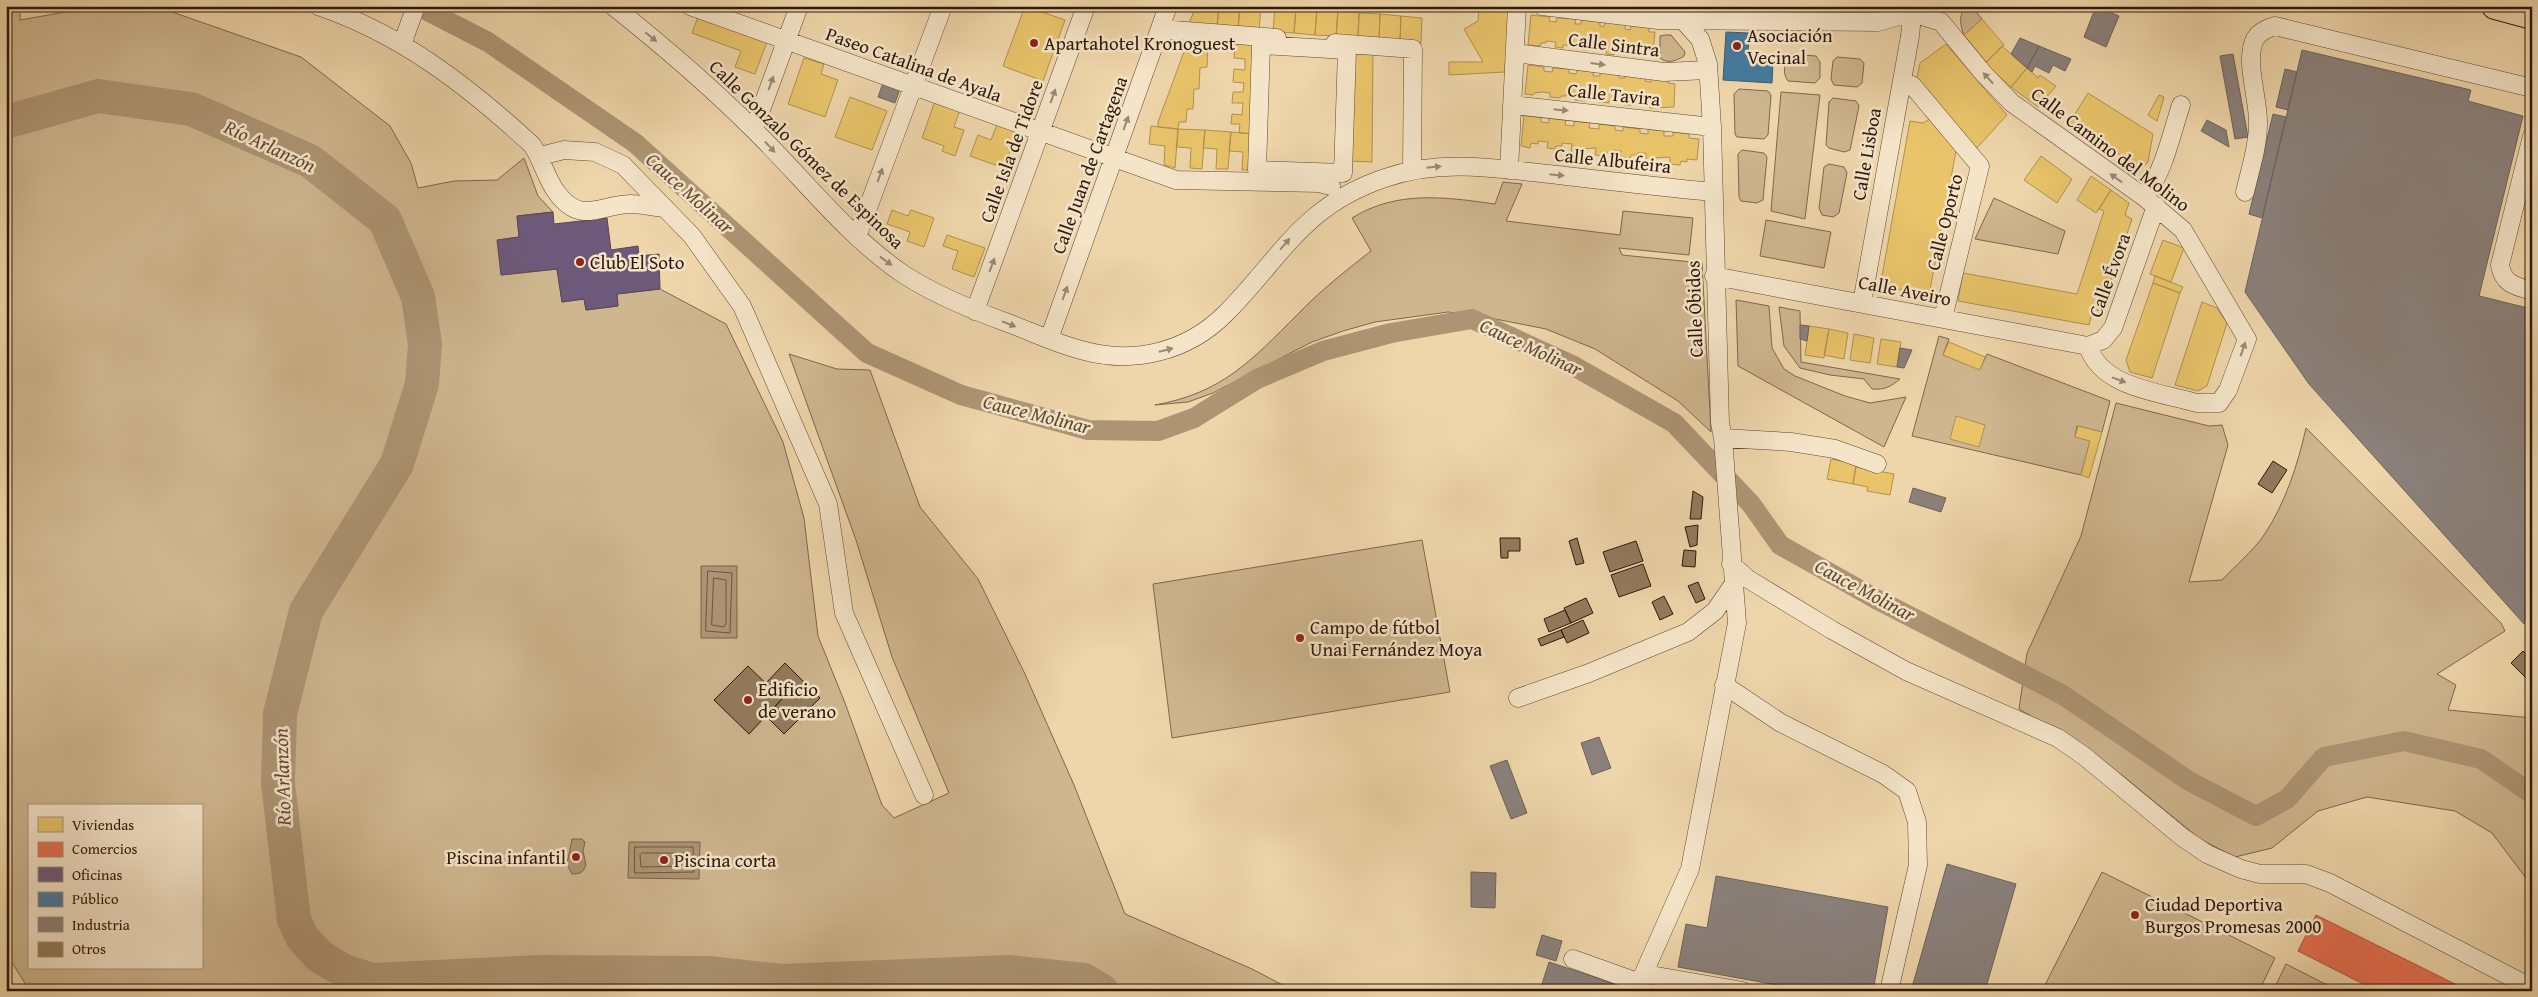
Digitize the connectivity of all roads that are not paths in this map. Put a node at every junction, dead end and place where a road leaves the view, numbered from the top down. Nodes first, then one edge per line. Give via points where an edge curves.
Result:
1 (318, 6) edge
2 (613, 6) edge
3 (690, 6) edge
4 (799, 6) edge
5 (943, 6) edge
6 (1086, 6) edge
7 (1168, 6) edge
8 (1517, 6) edge
9 (1542, 6) edge
10 (1670, 6) edge
11 (1933, 6) edge
12 (2495, 6) edge
13 (1912, 9) edge
14 (414, 12) edge
15 (2532, 16) edge
16 (1681, 20) junction
17 (1160, 29) junction
18 (786, 41) junction
19 (404, 45) junction
20 (1347, 50) joint
21 (1515, 53) junction
22 (1708, 70) junction
23 (1912, 85) dead end
24 (913, 86) junction
25 (2532, 88) edge
26 (1512, 105) junction
27 (2181, 105) dead end
28 (1712, 127) junction
29 (754, 129) junction
30 (1040, 132) junction
31 (2532, 136) edge
32 (540, 156) junction
33 (1114, 158) junction
34 (1412, 170) junction
35 (1509, 170) junction
36 (1330, 186) dead end
37 (1713, 192) junction
38 (2245, 192) dead end
39 (2150, 202) junction
40 (664, 208) junction
41 (857, 237) junction
42 (1714, 276) junction
43 (2532, 291) edge
44 (1862, 303) junction
45 (975, 310) junction
46 (1943, 318) junction
47 (1049, 338) junction
48 (2088, 346) junction
49 (1723, 438) junction
50 (1878, 464) dead end
51 (1731, 564) junction
52 (1733, 585) junction
53 (1724, 685) junction
54 (1518, 698) dead end
55 (924, 794) dead end
56 (1573, 959) dead end
57 (1640, 982) edge
58 (2532, 988) edge
59 (1743, 991) edge
60 (1889, 991) edge

1 - 19 street via 361,22
2 -> 29 street, Calle Gonzalo Gómez de Espinosa
3 - 18 street, Paseo Catalina de Ayala
4 - 18 street
5 - 24 street
30 -> 6 street, Calle Isla de Tidore
7 - 17 street, Calle Juan de Cartagena
8 - 21 street
9 - 16 street via 1630,18
10 - 16 street, Calle Óbidos
11 - 13 street
12 - 15 highway
13 - 16 street via 1878,22
39 -> 13 street, Calle Camino del Molino via 2012,103 1941,22
13 - 44 street, Calle Lisboa via 1910,36
14 - 19 street
16 - 22 street, Calle Óbidos via 1700,39
33 -> 17 street, Calle Juan de Cartagena
17 - 34 street via 1413,49
18 - 24 street, Paseo Catalina de Ayala
29 -> 18 street
19 - 32 street via 498,113
20 - 20 street via 1344,173 1257,170 1261,45
21 -> 22 street, Calle Sintra via 1664,72
21 - 26 street
22 - 28 street, Calle Óbidos
23 - 46 street, Calle Oporto via 1980,166
24 - 30 street, Paseo Catalina de Ayala
41 -> 24 street
25 - 38 street via 2275,26 2266,29 2256,38 2252,58 2258,141
26 -> 28 street, Calle Tavira
26 - 35 street
27 - 39 street, Calle Évora via 2151,189
28 - 37 street, Calle Óbidos
29 -> 41 street, Calle Gonzalo Gómez de Espinosa
30 - 33 street, Paseo Catalina de Ayala
45 -> 30 street, Calle Isla de Tidore
31 - 43 street via 2500,265 2509,284
32 - 40 street via 564,150 595,152 623,165
32 - 40 street via 556,192 573,208 584,212 630,204
33 - 36 street, Paseo Catalina de Ayala via 1176,180 1319,183
47 -> 33 street, Calle Juan de Cartagena
34 -> 35 street, Calle Gonzalo Gómez de Espinosa via 1467,165
47 -> 34 street, Calle Gonzalo Gómez de Espinosa via 1106,355 1147,354 1182,345 1196,338 1222,316 1291,237 1322,209 1360,187
35 -> 37 street, Calle Albufeira
37 - 42 street, Calle Óbidos
39 - 48 street, Calle Évora via 2113,328 2103,340
48 -> 39 street, Calle Camino del Molino via 2098,366 2118,381 2210,404 2219,403 2228,390 2247,339 2183,230
40 - 55 street via 692,236 742,306 828,504 844,614
41 -> 45 street, Calle Gonzalo Gómez de Espinosa via 905,275
42 - 44 street, Calle Aveiro
42 - 49 street, Calle Óbidos
44 - 46 street, Calle Aveiro
45 -> 47 street, Calle Gonzalo Gómez de Espinosa
46 - 48 street, Calle Aveiro
49 - 50 street via 1791,442 1835,449
49 - 51 street, Calle Óbidos
51 - 52 street, Calle Óbidos
51 - 58 street via 1748,579 1906,671 2058,738 2182,838 2208,854 2260,874 2306,874
52 - 53 street, Calle Óbidos via 1737,623
52 - 54 street via 1715,611 1688,632
53 - 57 street, Calle Óbidos via 1690,869
53 - 60 street via 1781,723 1883,774 1908,791 1917,822 1918,864
56 - 57 street
57 - 59 street

